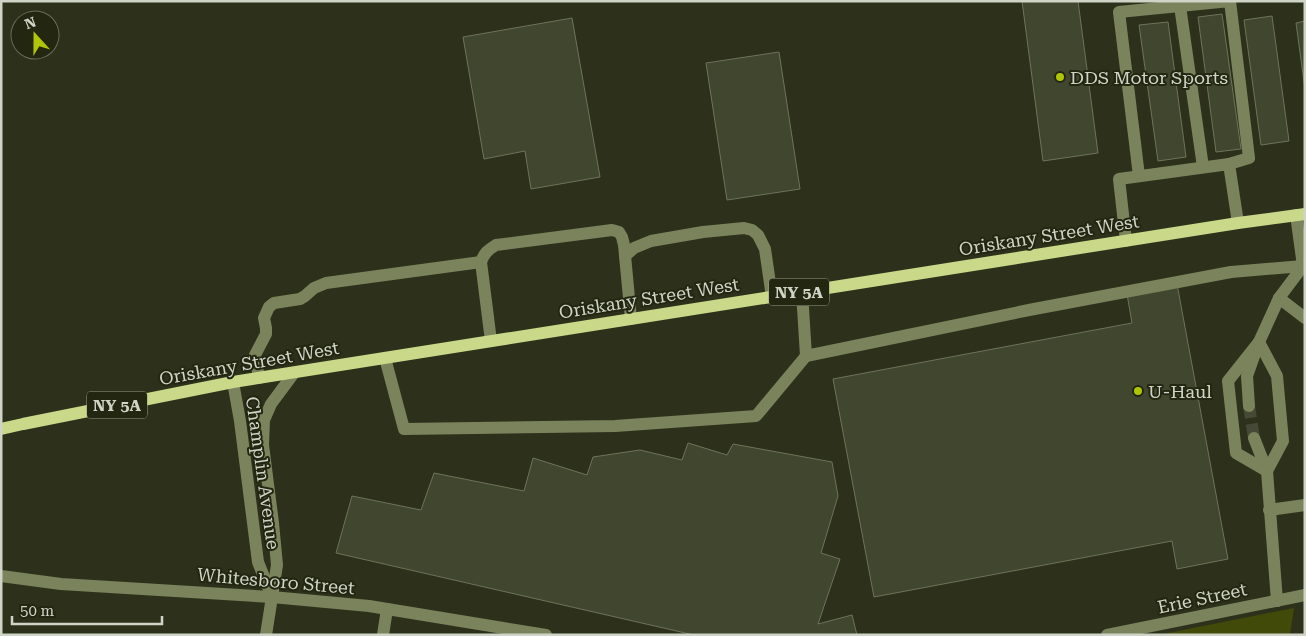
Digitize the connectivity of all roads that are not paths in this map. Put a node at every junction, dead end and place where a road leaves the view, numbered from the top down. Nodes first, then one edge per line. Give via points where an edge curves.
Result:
1 (1180, 6) junction
2 (1229, 164) junction
3 (1203, 167) junction
4 (1139, 176) junction
5 (1300, 215) edge
6 (1238, 223) junction
7 (1126, 241) junction
8 (625, 256) junction
9 (481, 262) junction
10 (1303, 266) junction
11 (802, 292) junction
12 (772, 297) junction
13 (1279, 298) junction
14 (1305, 318) edge
15 (632, 319) junction
16 (491, 341) junction
17 (1259, 342) junction
18 (806, 356) junction
19 (385, 358) junction
20 (294, 373) junction
21 (259, 378) junction
22 (233, 382) junction
23 (1249, 406) tunnel mouth
24 (1, 429) edge
25 (1254, 438) tunnel mouth
26 (1267, 471) junction
27 (1305, 505) edge
28 (1269, 510) junction
29 (1, 576) edge
30 (1305, 595) edge
31 (272, 596) junction
32 (1277, 600) junction
33 (387, 609) junction
34 (514, 632) edge
35 (266, 635) edge
36 (383, 635) edge
37 (546, 635) edge
38 (1107, 635) edge

1 - 2 street via 1230,1 1249,158
1 - 3 street
1 - 4 street via 1119,12
2 - 3 street
2 - 6 street
3 - 4 street
4 - 7 street via 1118,179
5 - 6 main road, Oriskany Street West / NY 5A
5 - 10 street
6 - 7 main road, Oriskany Street West / NY 5A
7 - 11 main road, Oriskany Street West / NY 5A
8 - 9 street via 622,237 612,230 496,245 484,254
8 - 12 street via 650,241 703,232 752,230 765,249
8 - 15 street
9 - 16 street
9 - 21 street via 326,283 300,299 274,303 266,312 266,334 256,355
10 - 13 street
10 - 18 street via 1231,272
11 - 12 main road, Oriskany Street West / NY 5A
11 - 18 street
12 - 15 main road, Oriskany Street West / NY 5A
13 - 14 street
13 - 17 street
15 - 16 main road, Oriskany Street West / NY 5A
16 - 19 main road, Oriskany Street West / NY 5A
17 - 23 street via 1248,376
17 - 26 street via 1277,376 1283,441
17 - 26 street via 1228,380 1236,453
18 - 19 street via 756,416 615,426 404,429
19 - 20 main road, Oriskany Street West / NY 5A
20 - 21 main road, Oriskany Street West / NY 5A
20 - 31 street, Champlin Avenue via 271,404 264,420 263,445 276,565
21 - 22 main road, Oriskany Street West / NY 5A
22 - 24 main road, Oriskany Street West / NY 5A
22 - 31 street, Champlin Avenue via 258,562
25 - 26 street
26 - 28 street
27 - 28 street
28 - 32 street
29 - 31 street, Whitesboro Street via 62,584
30 - 32 street, Erie Street
31 - 33 street, Whitesboro Street
31 - 35 street, Champlin Avenue
32 - 38 street, Erie Street
33 - 34 street, Whitesboro Street
33 - 36 street
34 - 37 street, Whitesboro Street

